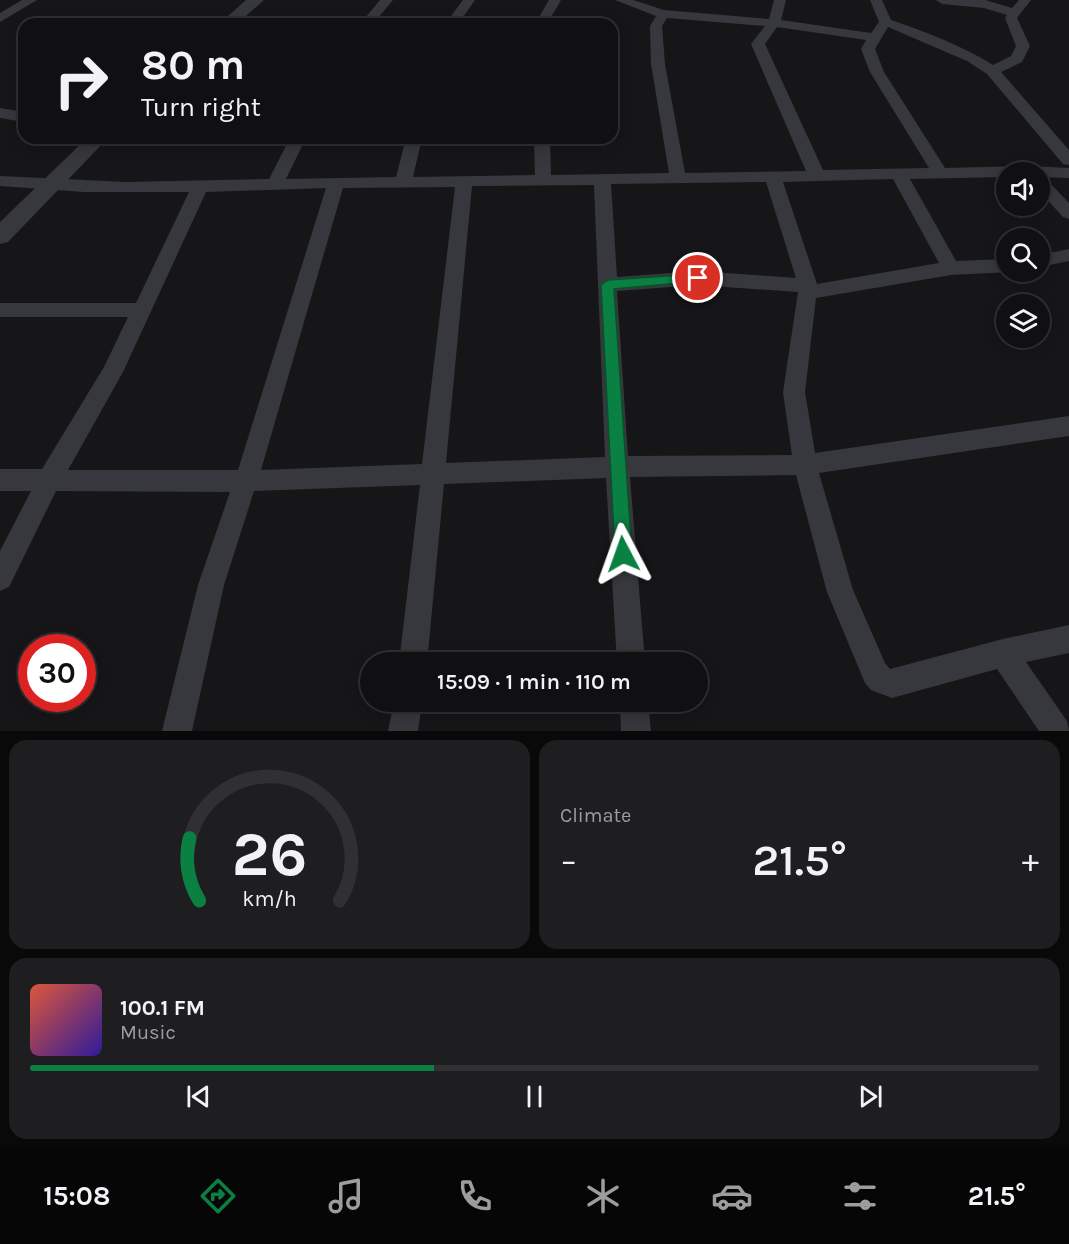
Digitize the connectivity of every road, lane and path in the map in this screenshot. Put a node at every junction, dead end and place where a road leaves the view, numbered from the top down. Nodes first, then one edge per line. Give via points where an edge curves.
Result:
1 (31, 0) edge
2 (256, 0) edge
3 (387, 0) edge
4 (469, 0) edge
5 (555, 0) edge
6 (621, 0) edge
7 (780, 0) edge
8 (876, 0) edge
9 (942, 0) edge
10 (1025, 0) edge
11 (663, 14) junction
12 (1015, 14) junction
13 (0, 18) edge
14 (234, 18) edge
15 (371, 18) edge
16 (456, 18) edge
17 (544, 18) edge
18 (886, 22) junction
19 (774, 23) junction
20 (874, 37) junction
21 (992, 71) junction
22 (0, 113) edge
23 (18, 116) edge
24 (92, 144) edge
25 (295, 144) edge
26 (412, 144) edge
27 (542, 144) edge
28 (1069, 160) edge
29 (1069, 173) edge
30 (940, 174) junction
31 (899, 175) junction
32 (996, 175) edge
33 (1050, 175) edge
34 (817, 176) junction
35 (773, 177) junction
36 (678, 179) junction
37 (0, 181) edge
38 (543, 181) junction
39 (602, 181) junction
40 (403, 182) junction
41 (464, 182) junction
42 (336, 183) junction
43 (275, 184) junction
44 (200, 186) junction
45 (49, 187) junction
46 (1050, 193) edge
47 (1069, 213) edge
48 (0, 236) edge
49 (1069, 255) edge
50 (1050, 259) edge
51 (996, 266) edge
52 (951, 268) junction
53 (608, 285) junction
54 (808, 289) junction
55 (0, 310) edge
56 (142, 310) junction
57 (1069, 426) edge
58 (805, 465) junction
59 (617, 467) junction
60 (434, 475) junction
61 (0, 480) edge
62 (49, 480) junction
63 (246, 482) junction
64 (0, 578) edge
65 (1069, 639) edge
66 (414, 652) edge
67 (630, 652) edge
68 (1003, 653) junction
69 (407, 712) edge
70 (635, 712) edge
71 (177, 731) edge
72 (404, 731) edge
73 (636, 731) edge
74 (1057, 731) edge

1 - 13 street
2 - 14 street
3 - 15 street
4 - 16 street
5 - 17 street
6 - 11 street
7 - 19 street
8 - 18 street
9 - 12 street via 985,4
10 - 12 street
11 - 19 street
11 - 36 street via 656,26 658,64
12 - 21 street via 1011,18 1023,46 1017,59
18 - 20 street
18 - 21 street via 972,58
19 - 20 street
19 - 34 street via 758,44
20 - 30 street via 868,49 877,72
21 - 28 street
22 - 23 street
24 - 45 street
25 - 43 street
26 - 40 street
27 - 38 street
29 - 33 street
30 - 31 street
30 - 32 street
31 - 34 street
31 - 52 street
34 - 35 street
35 - 36 street
35 - 54 street
36 - 39 street
37 - 45 street
38 - 39 street
38 - 41 street
39 - 53 street
40 - 41 street
40 - 42 street
41 - 60 street
42 - 43 street
42 - 63 street
43 - 44 street
44 - 45 street
44 - 56 street
45 - 48 street
46 - 47 street
49 - 50 street
51 - 52 street
52 - 54 street
53 - 54 street via 698,278
53 - 59 street
54 - 58 street via 794,392
55 - 56 street
56 - 62 street via 112,372
57 - 58 street
58 - 59 street
58 - 68 street via 840,592 875,673 882,680 892,684
59 - 60 street
59 - 67 street
60 - 63 street
60 - 66 street
61 - 62 street
62 - 63 street
62 - 64 street
63 - 71 street via 211,585
65 - 68 street
68 - 74 street
69 - 72 street
70 - 73 street

